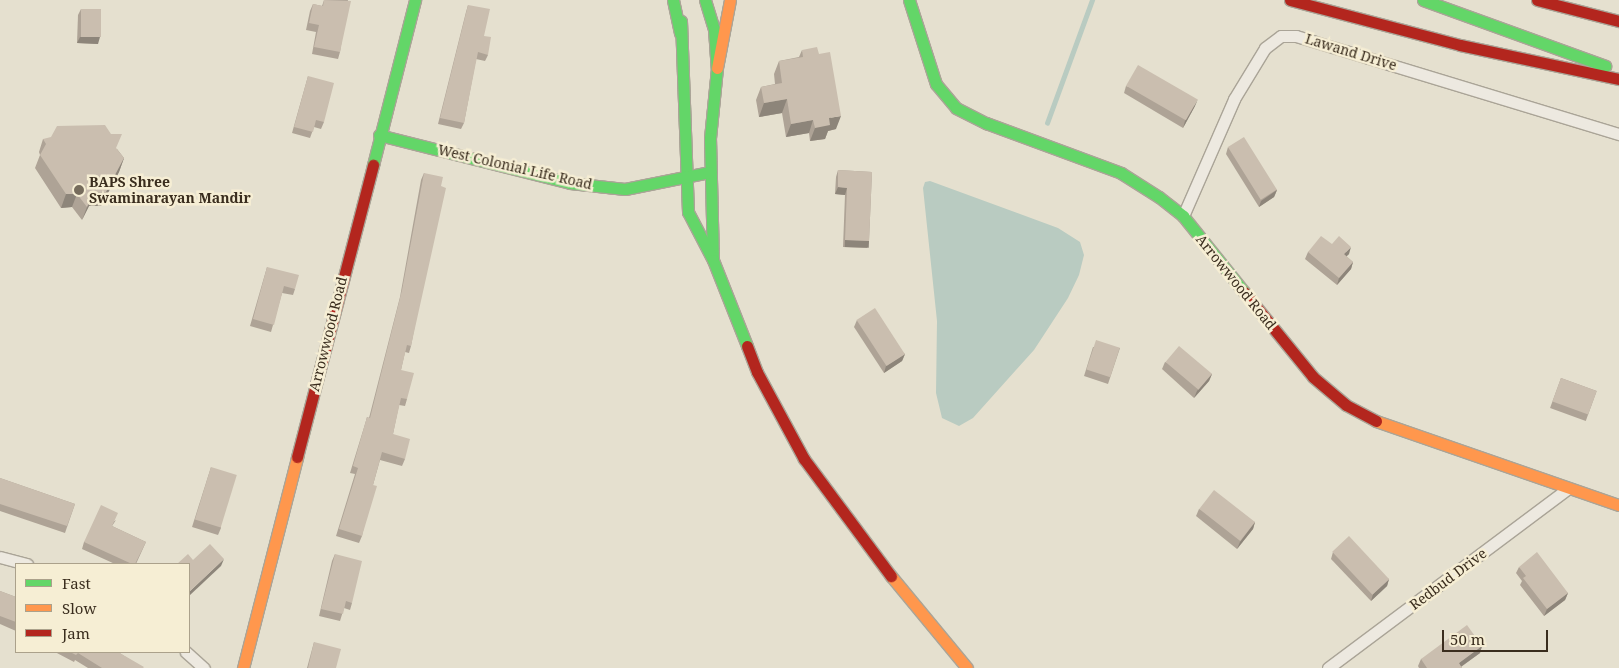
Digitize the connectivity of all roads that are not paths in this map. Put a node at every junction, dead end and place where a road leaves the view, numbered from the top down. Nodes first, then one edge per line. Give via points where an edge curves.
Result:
1 (415, 0) edge
2 (673, 0) edge
3 (682, 0) edge
4 (705, 0) edge
5 (730, 0) edge
6 (909, 0) edge
7 (1290, 0) edge
8 (1423, 0) edge
9 (1537, 0) edge
10 (1619, 21) edge
11 (680, 33) junction
12 (717, 68) junction
13 (1619, 71) edge
14 (1619, 79) edge
15 (1619, 134) edge
16 (380, 135) junction
17 (710, 172) junction
18 (685, 177) junction
19 (1184, 216) junction
20 (713, 260) junction
21 (1567, 489) junction
22 (1619, 505) edge
23 (0, 557) edge
24 (23, 563) edge
25 (187, 653) edge
26 (204, 668) edge
27 (243, 668) edge
28 (967, 668) edge
29 (1328, 668) edge

1 - 16 main road, Arrowwood Road
2 - 11 main road
3 - 11 main road
4 - 12 main road via 714,29
5 - 12 main road
6 - 19 main road, Arrowwood Road via 936,84 956,108 986,123 1121,172
7 - 14 main road via 1460,45
8 - 13 main road
9 - 10 main road
11 - 18 main road
12 - 17 main road via 712,105
15 - 19 street, Lawand Drive via 1296,36 1281,36 1265,48 1234,99
16 - 18 main road, West Colonial Life Road via 570,183 625,189
16 - 27 main road, Arrowwood Road
17 - 18 main road, West Colonial Life Road
17 - 20 main road
18 - 20 main road via 688,212
19 - 21 main road, Arrowwood Road via 1313,377 1346,405 1390,428 1498,462
20 - 28 main road via 756,372 804,459 871,551
21 - 22 main road, Arrowwood Road
21 - 29 street, Redbud Drive
23 - 24 street
25 - 26 street

